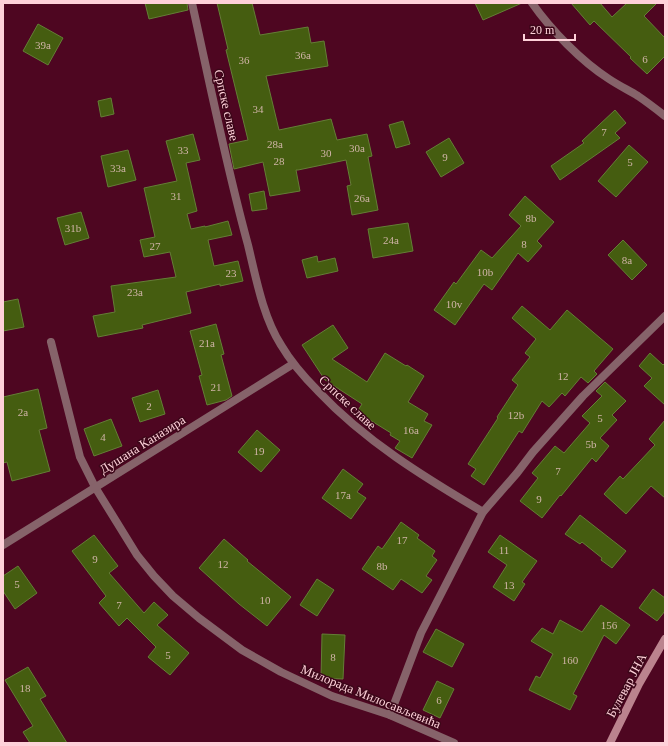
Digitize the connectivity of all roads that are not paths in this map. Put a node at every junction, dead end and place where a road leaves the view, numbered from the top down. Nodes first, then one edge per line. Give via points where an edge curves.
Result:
1 (192, 3) edge
2 (532, 3) edge
3 (665, 116) edge
4 (665, 316) edge
5 (51, 342) dead end
6 (293, 364) junction
7 (95, 487) junction
8 (483, 512) junction
9 (3, 545) edge
10 (665, 639) edge
11 (390, 715) junction
12 (454, 743) edge
13 (610, 743) edge

1 - 6 street, Српске славе via 256,281 268,321
2 - 3 street via 559,36 608,79
4 - 8 street via 583,396
5 - 7 street, Милорада Милосављевића via 80,457
6 - 7 street, Душана Каназира
6 - 8 street, Српске славе via 328,402 363,434 397,459
7 - 9 street, Душана Каназира
7 - 11 street, Милорада Милосављевића via 117,524 154,576 199,618 242,650 281,672 332,696
8 - 11 street via 421,633
10 - 13 main road, Булевар ЈНА
11 - 12 street, Милорада Милосављевића

